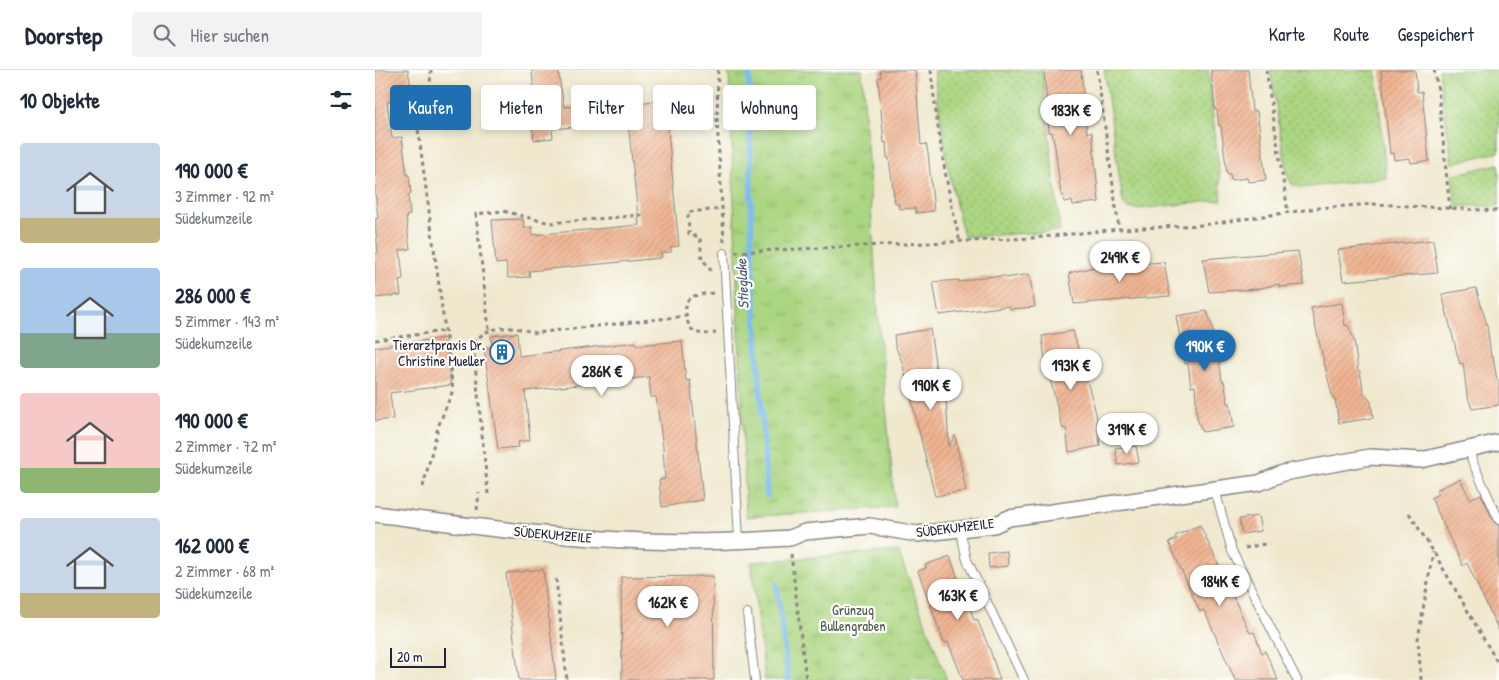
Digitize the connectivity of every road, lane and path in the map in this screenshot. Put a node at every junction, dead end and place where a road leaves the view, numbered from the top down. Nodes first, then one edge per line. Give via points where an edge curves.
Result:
1 (431, 70) edge
2 (718, 70) edge
3 (931, 70) edge
4 (1097, 70) edge
5 (1266, 70) edge
6 (1434, 70) edge
7 (722, 209) junction
8 (1450, 210) junction
9 (1499, 211) edge
10 (1288, 212) junction
11 (643, 215) dead end
12 (1119, 229) junction
13 (960, 242) junction
14 (729, 252) junction
15 (711, 276) dead end
16 (711, 285) dead end
17 (727, 293) junction
18 (712, 294) junction
19 (686, 316) junction
20 (489, 329) junction
21 (445, 331) junction
22 (729, 333) junction
23 (375, 340) edge
24 (1499, 442) edge
25 (1470, 449) junction
26 (423, 487) dead end
27 (1215, 490) junction
28 (488, 494) dead end
29 (375, 514) edge
30 (1409, 514) dead end
31 (1499, 520) edge
32 (961, 529) junction
33 (790, 538) junction
34 (739, 541) junction
35 (1269, 543) dead end
36 (1232, 551) junction
37 (1433, 551) junction
38 (556, 579) dead end
39 (747, 614) dead end
40 (1499, 666) edge
41 (567, 680) edge
42 (755, 680) edge
43 (806, 680) edge
44 (1024, 680) edge
45 (1297, 680) edge
46 (1421, 680) edge

1 - 21 path via 426,99 416,114
2 - 7 path
3 - 13 path via 937,133
4 - 12 path
5 - 10 path
6 - 8 path
7 - 14 path
7 - 15 path via 687,212 689,234 700,238 702,260 710,267
8 - 9 path
8 - 10 path via 1374,204
10 - 12 path via 1203,225
11 - 20 path via 550,223 503,210 476,214
12 - 13 path
13 - 14 path
14 - 17 lane
16 - 18 path
17 - 18 path
17 - 22 lane
18 - 19 path via 687,301
19 - 20 path via 535,333 516,327
19 - 22 path via 687,324 696,333
20 - 28 path via 473,344
21 - 23 path
21 - 26 path via 453,390 438,427
22 - 34 lane
24 - 25 street, SÜDEKUMZEILE
25 - 27 street, SÜDEKUMZEILE via 1421,460 1370,457
25 - 31 lane
27 - 32 street, SÜDEKUMZEILE via 1009,518 993,525
27 - 36 lane
29 - 34 street, SÜDEKUMZEILE via 567,537 656,542
30 - 37 path
32 - 33 street, SÜDEKUMZEILE via 917,534 870,526 805,532
32 - 44 lane via 967,560
33 - 34 street, SÜDEKUMZEILE
33 - 43 path
35 - 36 path
36 - 45 lane
37 - 40 path
37 - 46 path via 1418,639
38 - 41 path
39 - 42 lane

